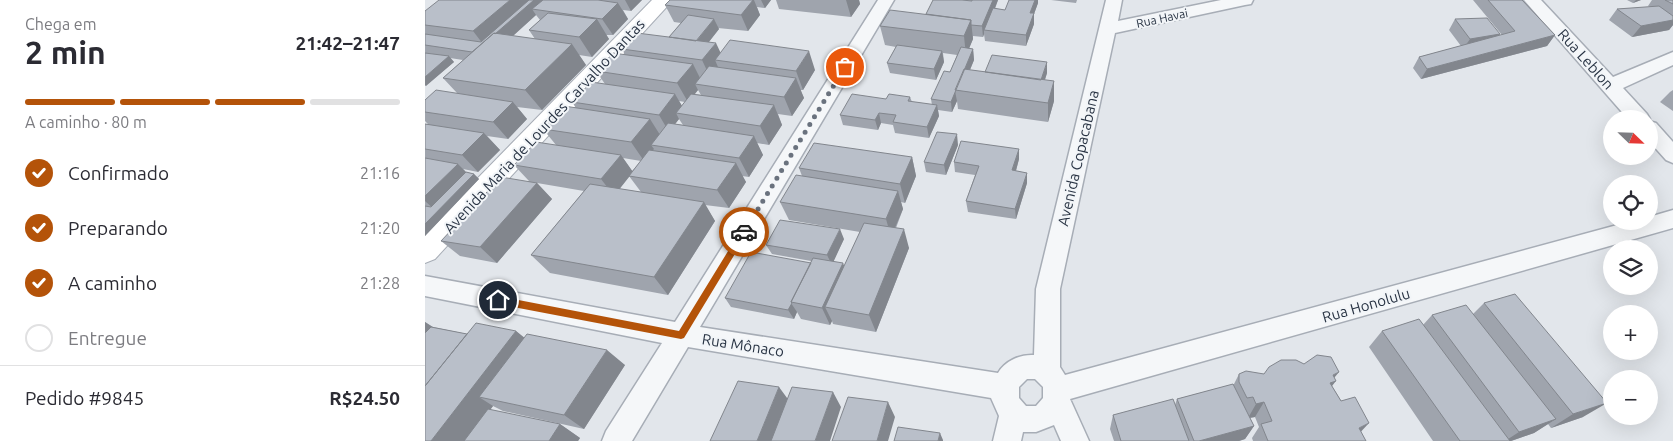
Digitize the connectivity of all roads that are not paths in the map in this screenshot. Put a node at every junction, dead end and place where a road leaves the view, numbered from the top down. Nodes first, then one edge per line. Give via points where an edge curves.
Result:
1 (663, 0) edge
2 (887, 0) edge
3 (1114, 0) edge
4 (1245, 0) edge
5 (1533, 0) edge
6 (1107, 29) junction
7 (1673, 58) edge
8 (1610, 86) junction
9 (1632, 110) edge
10 (1658, 138) edge
11 (1673, 155) edge
12 (1673, 219) edge
13 (425, 251) edge
14 (425, 286) edge
15 (681, 335) junction
16 (1032, 401) edge
17 (1074, 438) edge
18 (616, 441) edge
19 (1007, 441) edge

1 - 13 street, Avenida Maria de Lourdes Carvalho Dantas
2 - 15 street
3 - 6 street, Avenida Copacabana
4 - 6 street, Rua Havai
5 - 8 street, Rua Leblon
6 - 16 street, Avenida Copacabana via 1048,289 1048,316
7 - 8 street
8 - 9 street, Rua Leblon
10 - 11 street
12 - 16 street, Rua Honolulu
14 - 15 street, Rua Mônaco
15 - 16 street, Rua Mônaco
15 - 18 street
16 - 17 street
16 - 19 street, Avenida Copacabana

